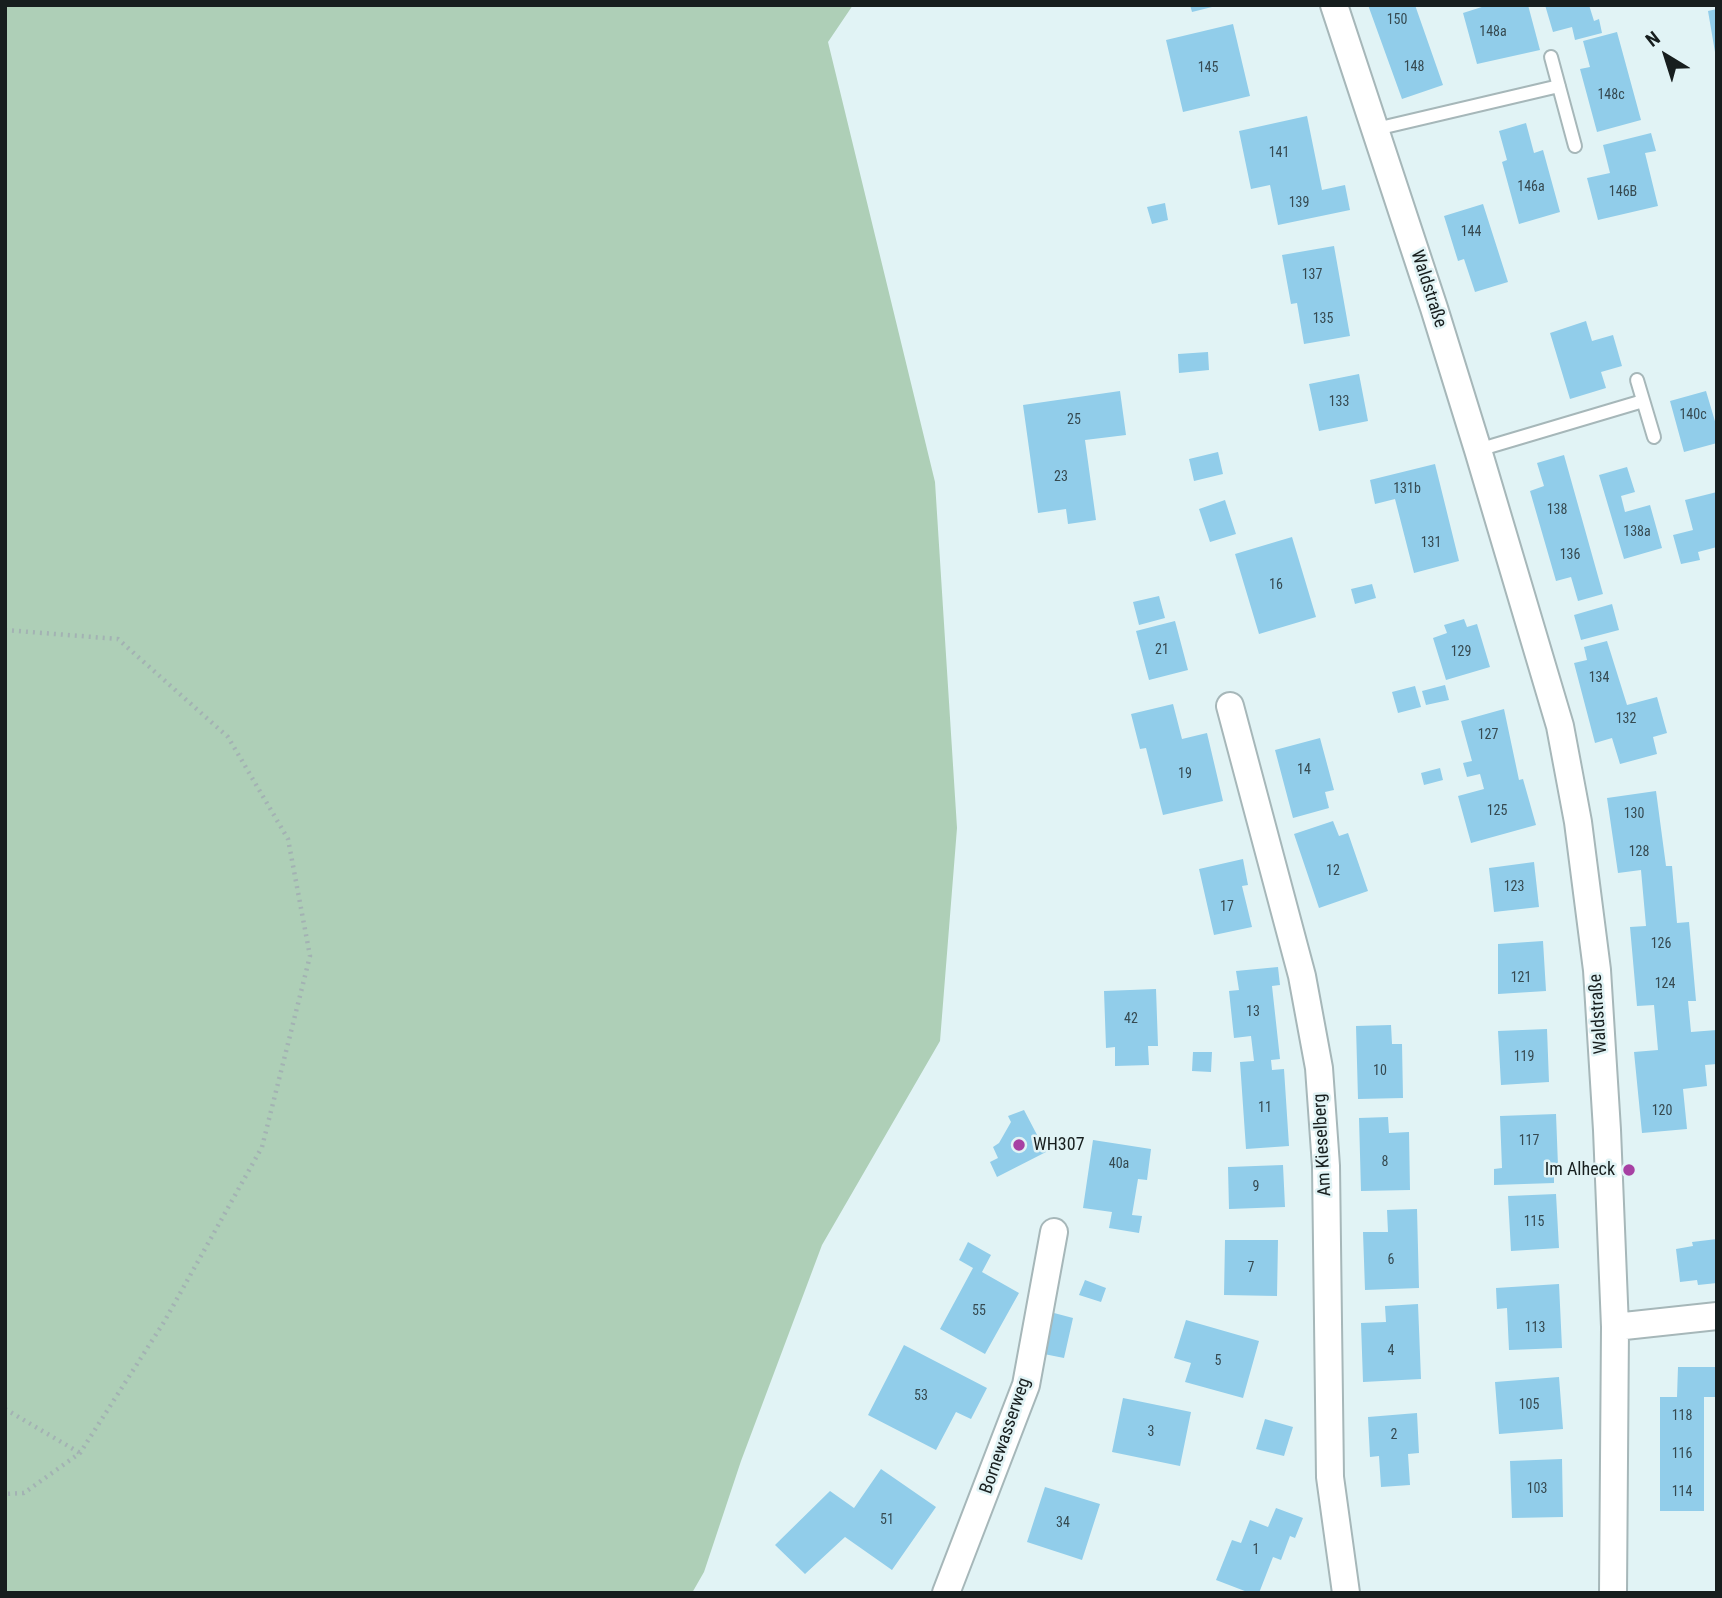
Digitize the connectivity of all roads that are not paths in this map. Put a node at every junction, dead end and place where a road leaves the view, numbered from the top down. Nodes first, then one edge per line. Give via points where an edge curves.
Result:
1 (1334, 5) edge
2 (1551, 57) dead end
3 (1559, 86) junction
4 (1376, 129) junction
5 (1575, 146) dead end
6 (1637, 380) dead end
7 (1643, 401) junction
8 (1654, 437) dead end
9 (1478, 450) junction
10 (1230, 706) dead end
11 (1055, 1232) dead end
12 (1717, 1315) edge
13 (1615, 1326) junction
14 (946, 1593) edge
15 (1346, 1593) edge
16 (1613, 1593) edge

1 - 4 street, Waldstraße
2 - 3 lane
3 - 4 lane
3 - 5 lane
4 - 9 street, Waldstraße
6 - 7 lane
7 - 8 lane
7 - 9 lane
9 - 13 street, Waldstraße via 1560,726 1578,822 1597,970
10 - 15 street, Am Kieselberg via 1292,938 1319,1068 1326,1166 1330,1477
11 - 14 street, Bornewasserweg via 1026,1384
12 - 13 street
13 - 16 street, Waldstraße

